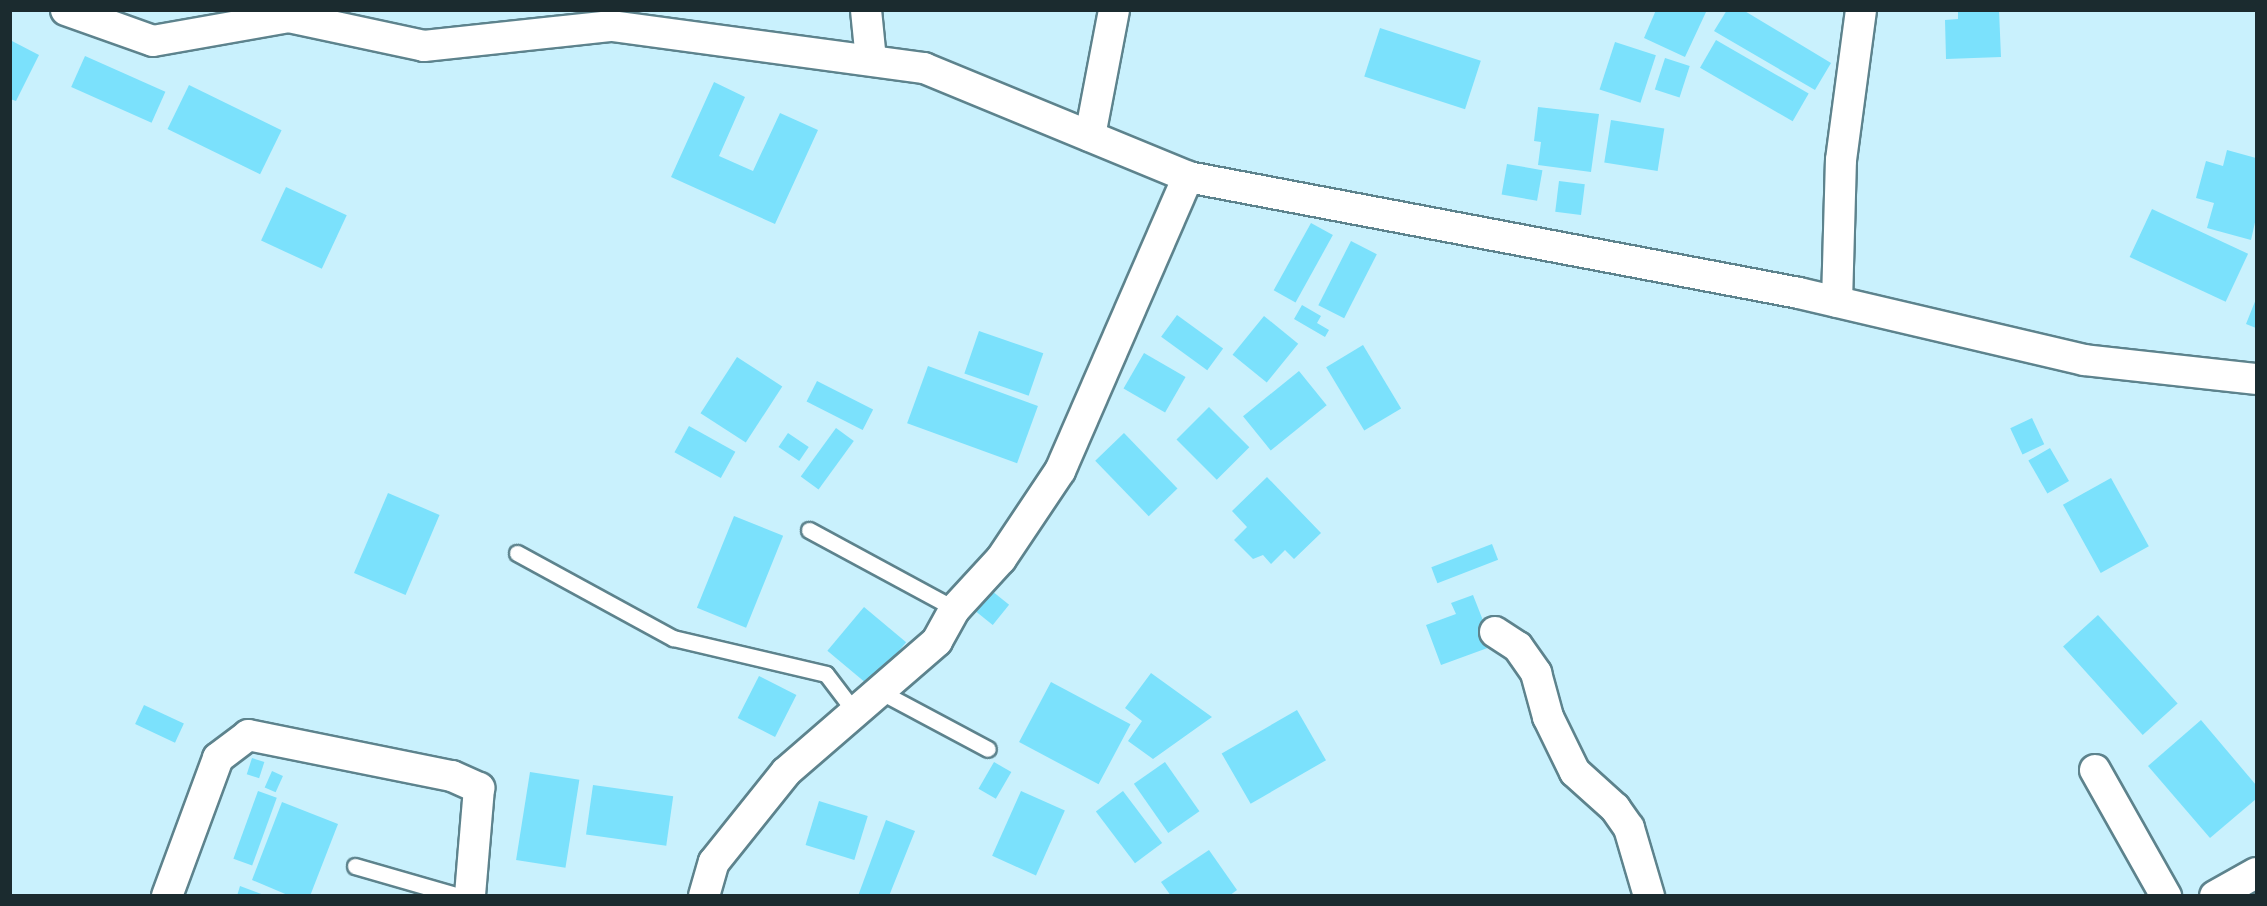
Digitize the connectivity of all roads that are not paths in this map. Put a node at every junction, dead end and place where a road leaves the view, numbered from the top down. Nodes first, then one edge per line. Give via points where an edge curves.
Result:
1 (66, 10) edge
2 (866, 10) edge
3 (1114, 10) edge
4 (1860, 10) edge
5 (632, 19) edge
6 (871, 60) junction
7 (1090, 136) junction
8 (1188, 177) junction
9 (1837, 302) junction
10 (2256, 379) edge
11 (809, 530) dead end
12 (517, 553) dead end
13 (955, 609) junction
14 (1495, 632) dead end
15 (879, 691) junction
16 (855, 712) junction
17 (988, 749) dead end
18 (2095, 770) dead end
19 (355, 866) dead end
20 (2256, 873) edge
21 (167, 896) edge
22 (459, 896) edge
23 (470, 896) edge
24 (704, 896) edge
25 (1649, 896) edge
26 (2166, 896) edge
27 (2215, 896) edge

1 - 5 street via 153,41 289,17 424,46 612,26
2 - 6 street
3 - 7 street
4 - 9 street via 1841,160
5 - 6 street
6 - 7 street via 924,68
7 - 8 street
8 - 9 street
8 - 13 street via 1060,471 1001,559
9 - 10 street via 2084,360
11 - 13 lane
12 - 16 lane via 673,638 826,674
13 - 15 street via 937,641
14 - 25 street via 1518,647 1536,673 1548,717 1575,772 1615,808 1629,828
15 - 16 street
15 - 17 lane
16 - 24 street via 786,772 714,862
18 - 26 street
19 - 22 lane
20 - 27 street
21 - 23 street via 218,758 248,735 452,776 479,788

